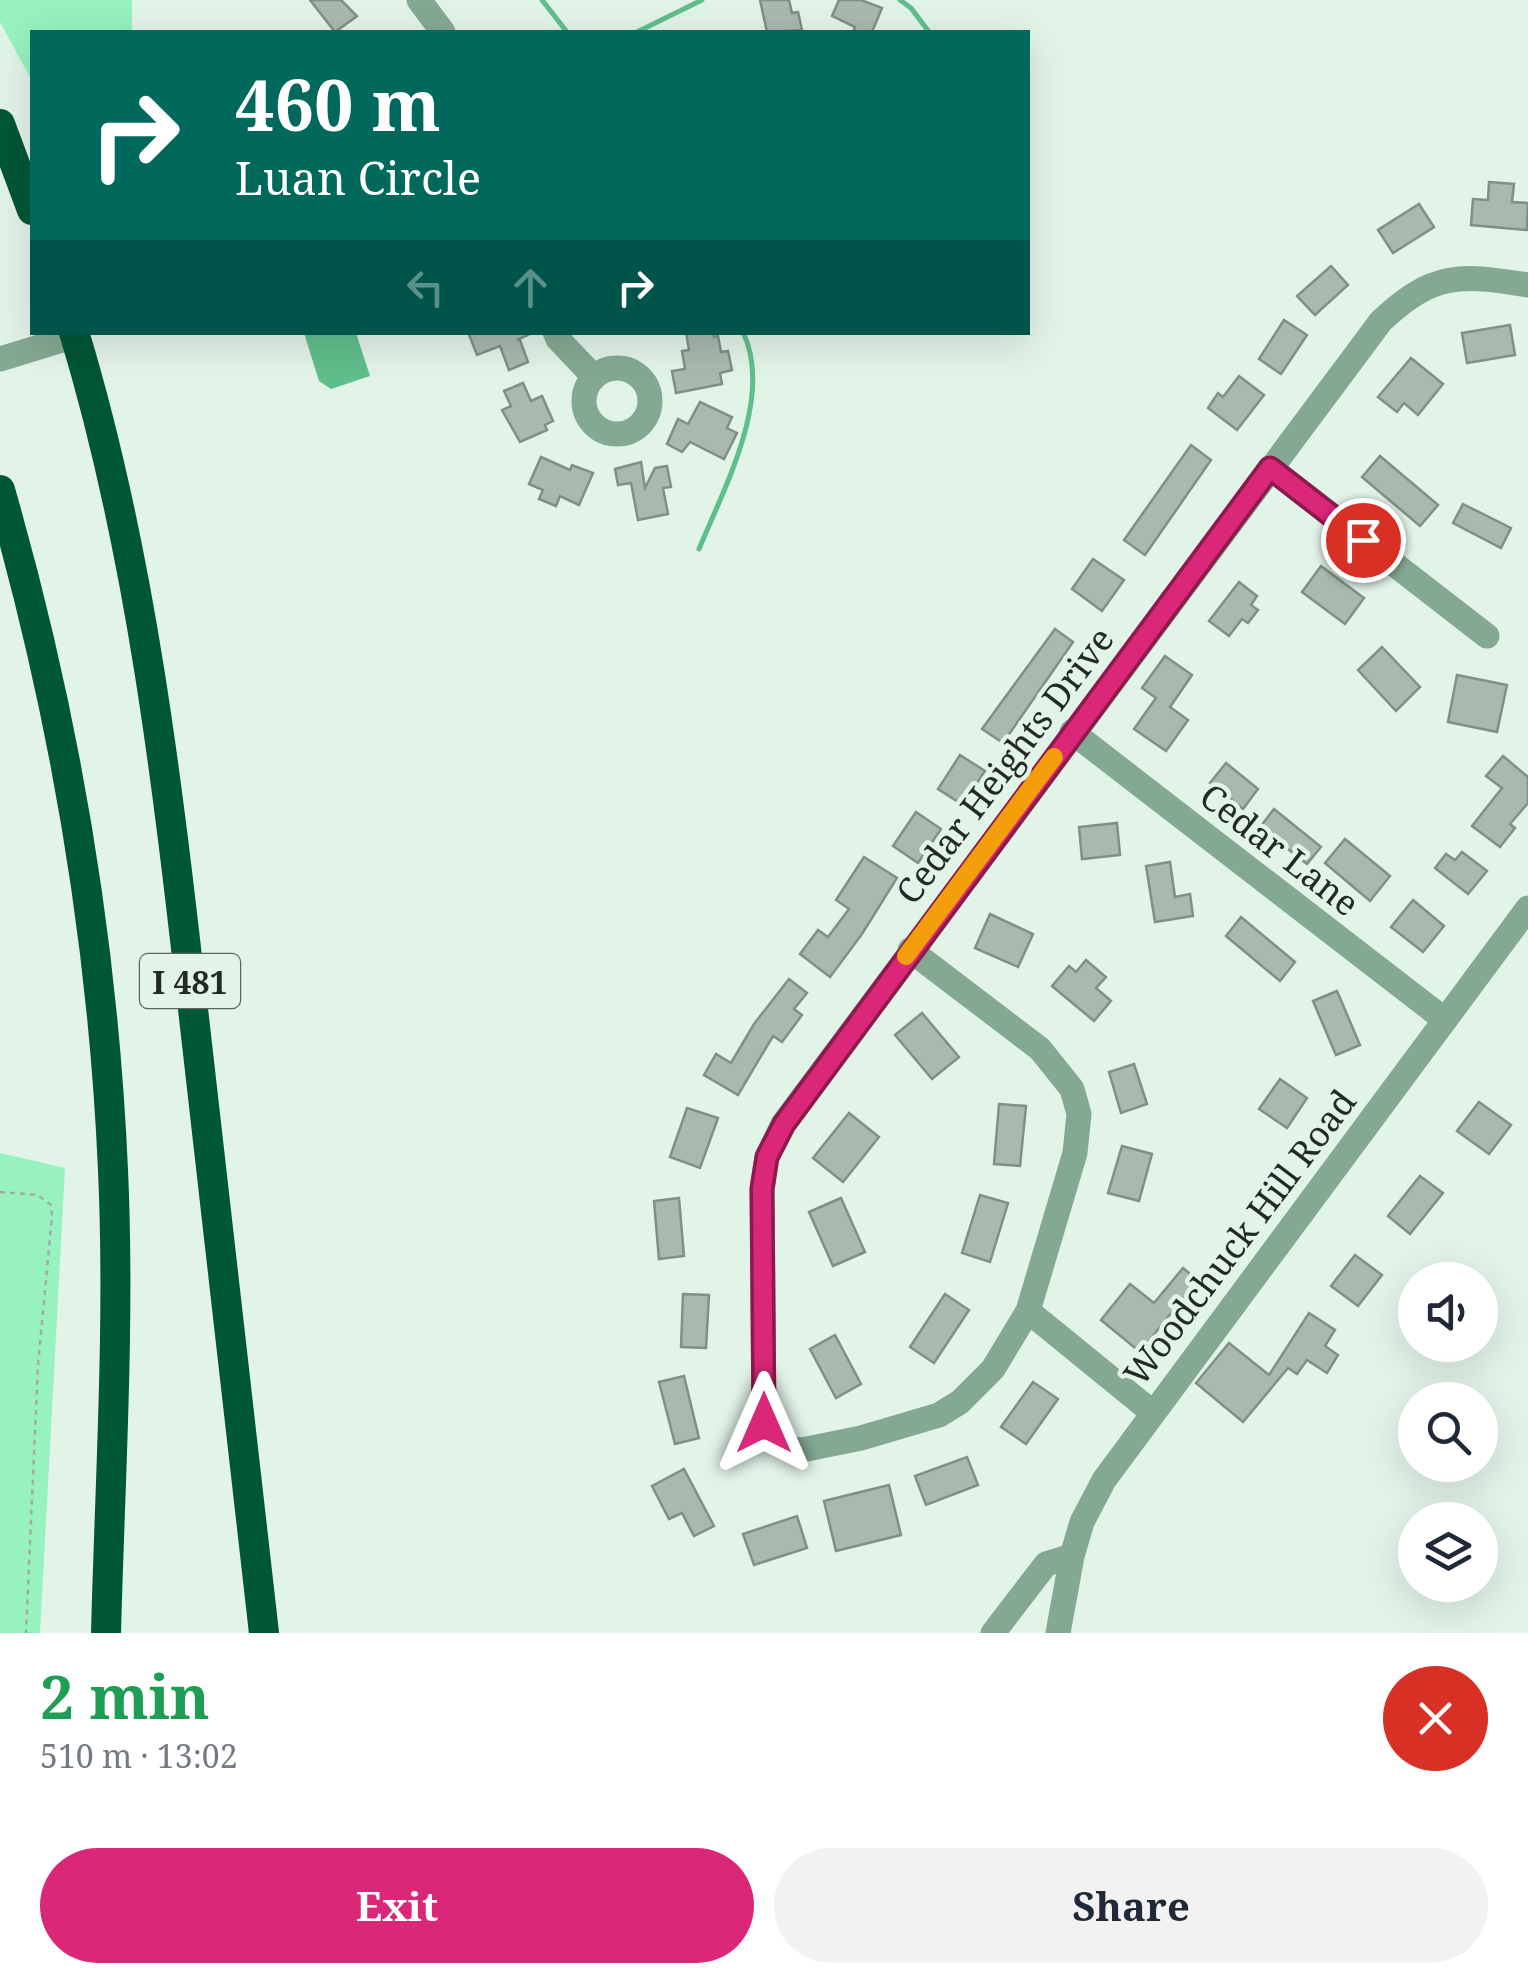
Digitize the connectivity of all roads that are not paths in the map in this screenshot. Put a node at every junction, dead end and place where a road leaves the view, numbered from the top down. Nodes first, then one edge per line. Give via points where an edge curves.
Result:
1 (419, 0) edge
2 (442, 30) edge
3 (0, 124) edge
4 (30, 205) edge
5 (1528, 285) edge
6 (71, 335) edge
7 (74, 335) edge
8 (557, 335) edge
9 (0, 358) edge
10 (594, 377) dead end
11 (1270, 468) junction
12 (0, 490) edge
13 (1487, 636) dead end
14 (1072, 732) junction
15 (1528, 908) edge
16 (910, 950) junction
17 (1444, 1020) junction
18 (1028, 1311) junction
19 (1152, 1412) junction
20 (1072, 1556) junction
21 (106, 1633) edge
22 (264, 1633) edge
23 (992, 1633) edge
24 (1058, 1633) edge

1 - 2 street
3 - 4 highway
5 - 11 street, Cedar Heights Drive via 1466,277 1407,296
6 - 9 street
7 - 22 highway, I 481 via 116,488 150,662
8 - 10 street
11 - 13 street
11 - 14 street, Cedar Heights Drive
12 - 21 highway, I 481 via 58,729 98,986 115,1269
14 - 16 street, Cedar Heights Drive
14 - 17 street, Cedar Lane
15 - 17 street, Woodchuck Hill Road
16 - 18 street via 1040,1049 1072,1090 1079,1114 1075,1152
16 - 18 street, Cedar Heights Drive via 767,1157 764,1423 772,1440 802,1450 939,1415 994,1370
17 - 19 street, Woodchuck Hill Road
18 - 19 street
19 - 20 street, Woodchuck Hill Road via 1104,1480
20 - 23 street via 1046,1564
20 - 24 street, Woodchuck Hill Road

